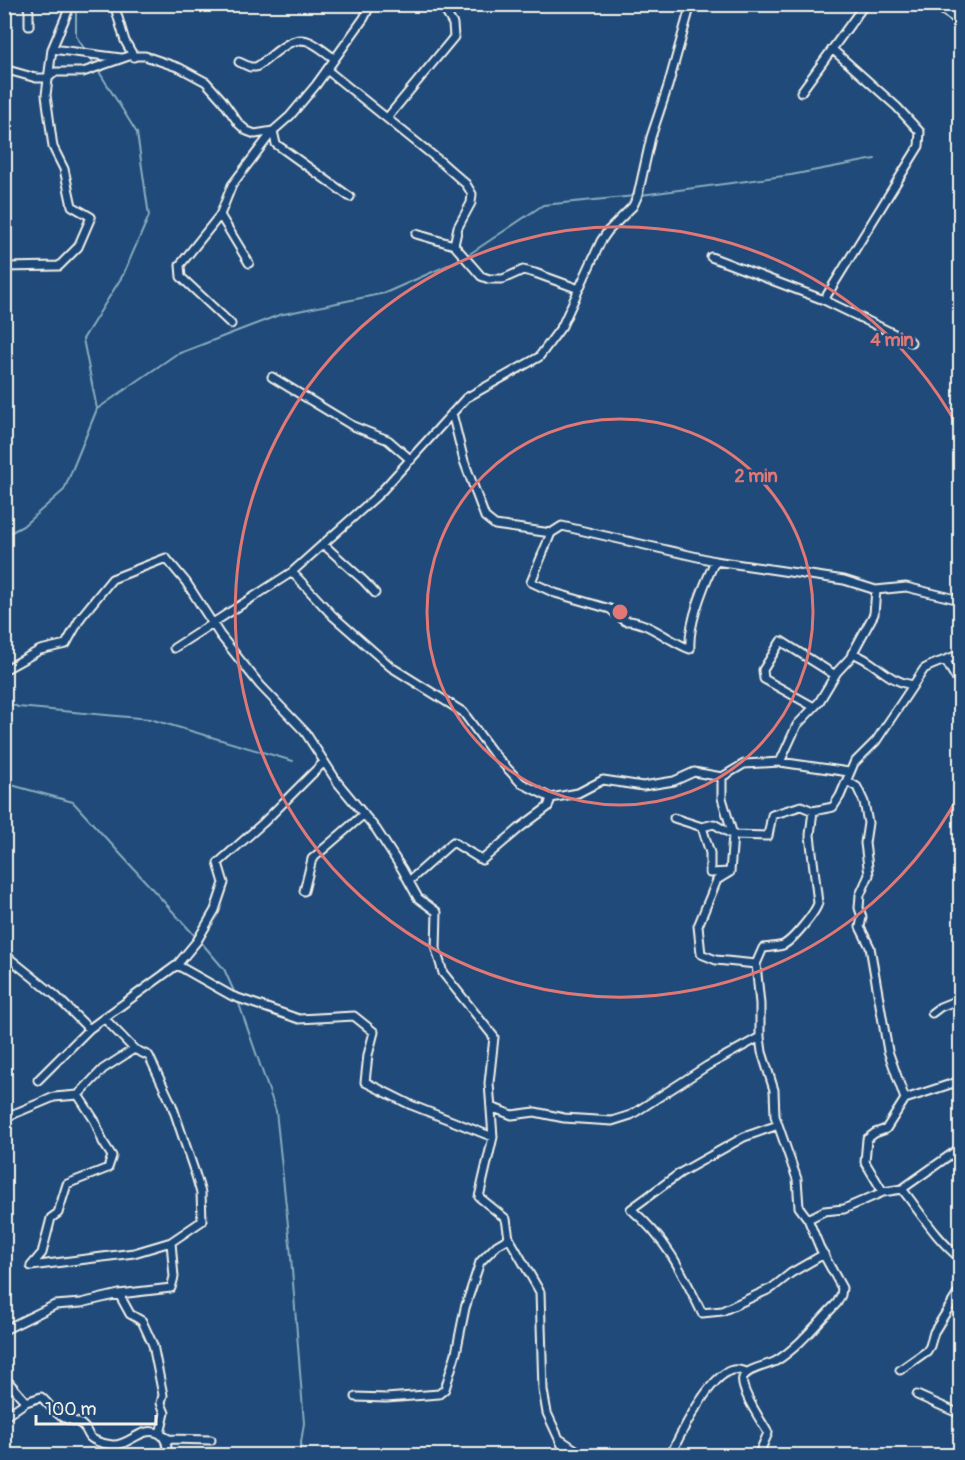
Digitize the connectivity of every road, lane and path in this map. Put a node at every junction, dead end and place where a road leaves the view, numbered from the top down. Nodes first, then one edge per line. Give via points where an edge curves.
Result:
1 (27, 4) edge
2 (71, 4) edge
3 (114, 4) edge
4 (371, 4) edge
5 (441, 4) edge
6 (691, 4) edge
7 (865, 4) edge
8 (934, 4) edge
9 (960, 22) edge
10 (29, 26) dead end
11 (52, 49) junction
12 (832, 49) junction
13 (134, 57) junction
14 (121, 58) junction
15 (334, 58) junction
16 (239, 62) dead end
17 (4, 69) edge
18 (327, 70) junction
19 (48, 78) junction
20 (801, 92) dead end
21 (387, 118) junction
22 (273, 131) junction
23 (350, 197) dead end
24 (220, 215) junction
25 (416, 234) dead end
26 (454, 245) junction
27 (711, 256) dead end
28 (249, 263) dead end
29 (4, 267) edge
30 (579, 289) junction
31 (824, 300) junction
32 (231, 324) dead end
33 (911, 342) dead end
34 (272, 377) dead end
35 (452, 413) junction
36 (411, 460) junction
37 (551, 533) junction
38 (323, 544) junction
39 (716, 561) junction
40 (292, 572) junction
41 (876, 590) junction
42 (375, 593) dead end
43 (960, 600) edge
44 (213, 623) junction
45 (174, 648) dead end
46 (852, 653) junction
47 (960, 654) edge
48 (946, 661) junction
49 (4, 670) edge
50 (836, 675) junction
51 (960, 685) edge
52 (913, 686) junction
53 (814, 706) junction
54 (324, 762) junction
55 (780, 762) junction
56 (849, 772) junction
57 (722, 777) junction
58 (847, 781) junction
59 (551, 798) junction
60 (813, 812) junction
61 (364, 814) junction
62 (674, 818) dead end
63 (702, 827) junction
64 (733, 835) junction
65 (730, 872) junction
66 (409, 881) junction
67 (304, 891) dead end
68 (4, 954) edge
69 (756, 964) junction
70 (177, 965) junction
71 (960, 999) edge
72 (932, 1013) dead end
73 (104, 1018) junction
74 (89, 1029) junction
75 (760, 1038) junction
76 (134, 1049) junction
77 (38, 1080) dead end
78 (960, 1081) edge
79 (78, 1095) junction
80 (905, 1099) junction
81 (491, 1107) junction
82 (4, 1118) edge
83 (778, 1125) junction
84 (493, 1137) junction
85 (960, 1148) edge
86 (902, 1189) junction
87 (883, 1192) junction
88 (808, 1220) junction
89 (509, 1238) junction
90 (171, 1242) junction
91 (824, 1254) junction
92 (960, 1258) edge
93 (960, 1290) edge
94 (119, 1294) junction
95 (4, 1330) edge
96 (900, 1370) dead end
97 (747, 1372) junction
98 (4, 1377) edge
99 (917, 1395) dead end
100 (356, 1397) dead end
101 (26, 1402) junction
102 (960, 1414) edge
103 (4, 1417) edge
104 (160, 1434) junction
105 (211, 1440) dead end
106 (561, 1440) junction
107 (168, 1455) edge
108 (567, 1455) edge
109 (585, 1455) edge
110 (670, 1455) edge
111 (758, 1455) edge

1 - 10 street
2 - 11 street
3 - 13 street
4 - 15 street
5 - 21 street via 453,24 454,37
6 - 30 street via 651,137 639,195 601,241
7 - 12 street
8 - 9 street
11 - 14 street
11 - 19 street
12 - 20 street
12 - 31 street via 920,132 919,146
13 - 14 street
13 - 22 street via 145,56 180,68 213,88 247,131
14 - 19 street via 83,72 55,72
15 - 16 street via 309,42 295,41 256,67
15 - 18 street
17 - 19 street
18 - 21 street
18 - 22 street
19 - 29 street via 46,95 53,147 64,170 72,206 91,217 78,247 59,266
21 - 26 street via 466,184 472,194
22 - 23 street via 276,144
22 - 24 street via 232,185
24 - 28 street
24 - 32 street via 184,258 181,277
25 - 26 street
26 - 30 street via 481,276 489,279 503,279 523,270
27 - 31 street
30 - 35 street via 562,326 539,357 484,386
31 - 33 street
34 - 36 street via 353,426 388,440
35 - 36 street
35 - 37 street via 484,517 495,525
36 - 38 street
37 - 39 street via 562,526
37 - 39 street via 531,582 610,609 625,621 636,621 690,649 696,612
38 - 40 street
38 - 42 street
39 - 41 street via 855,582
40 - 44 street
40 - 59 street via 333,616 391,667 462,712 521,783
41 - 43 street via 906,587
41 - 46 street via 874,614
44 - 45 street
44 - 49 street via 166,558 112,579 81,617 66,644 40,650
44 - 54 street via 260,686 305,732
46 - 50 street
46 - 52 street via 890,679
47 - 48 street
48 - 51 street
48 - 52 street via 924,669
50 - 53 street
50 - 53 street via 781,641 763,670 764,679
52 - 56 street via 876,741
53 - 55 street via 798,725
54 - 61 street
54 - 70 street via 218,863 224,884 215,910
55 - 56 street
55 - 57 street via 744,764
56 - 58 street
57 - 59 street via 694,772 674,781 643,786 603,780 578,793
57 - 64 street via 722,798
58 - 60 street via 833,807
58 - 80 street via 857,787 868,823 865,843 869,875 860,896 860,927 870,946 888,1051
59 - 66 street via 548,807 482,860 453,842
60 - 64 street via 801,806 772,815 768,836
60 - 69 street via 810,835 817,907 784,945 763,948
61 - 66 street
61 - 67 street via 312,859
62 - 63 street
63 - 64 street via 714,824
63 - 65 street via 710,853 710,873
64 - 65 street
65 - 69 street via 717,880 698,926 701,954 716,960
66 - 81 street via 418,898 437,912 436,949 443,973 494,1036 489,1083
68 - 74 street
69 - 75 street
70 - 73 street
70 - 84 street via 236,997 299,1019 354,1016 374,1032 365,1082
71 - 72 street
73 - 74 street
73 - 76 street
74 - 77 street
75 - 81 street via 707,1066 632,1115 612,1121 535,1112 512,1115
75 - 83 street via 774,1090
76 - 79 street via 103,1069
76 - 90 street via 149,1056 172,1105 201,1193 202,1221
78 - 80 street
79 - 82 street via 54,1097
79 - 90 street via 96,1121 112,1156 108,1168 68,1184 58,1213 51,1218 42,1253 31,1266 134,1253
80 - 87 street via 886,1130 867,1139 865,1162
81 - 84 street
83 - 88 street via 796,1179 799,1207
83 - 91 street via 744,1137 680,1173 631,1209 663,1241 702,1313 722,1311 772,1287
84 - 89 street via 479,1197 506,1219
85 - 86 street
86 - 87 street
86 - 92 street via 935,1234
87 - 88 street via 844,1209 824,1210
88 - 91 street
89 - 100 street via 480,1262 445,1389 439,1394
89 - 106 street via 540,1292 543,1390 547,1413
90 - 94 street via 171,1288
91 - 97 street via 842,1288 837,1303 783,1356
93 - 96 street via 927,1351
94 - 95 street via 55,1305
94 - 104 street via 129,1314 142,1321 153,1345 165,1413
97 - 110 street via 730,1371 715,1382
97 - 111 street via 742,1381 745,1392 768,1433
98 - 101 street
99 - 102 street
101 - 103 street
101 - 104 street via 41,1397 59,1415 80,1423 89,1436 101,1442 119,1445 143,1433
104 - 105 street via 169,1439
104 - 107 street
106 - 108 street
106 - 109 street

